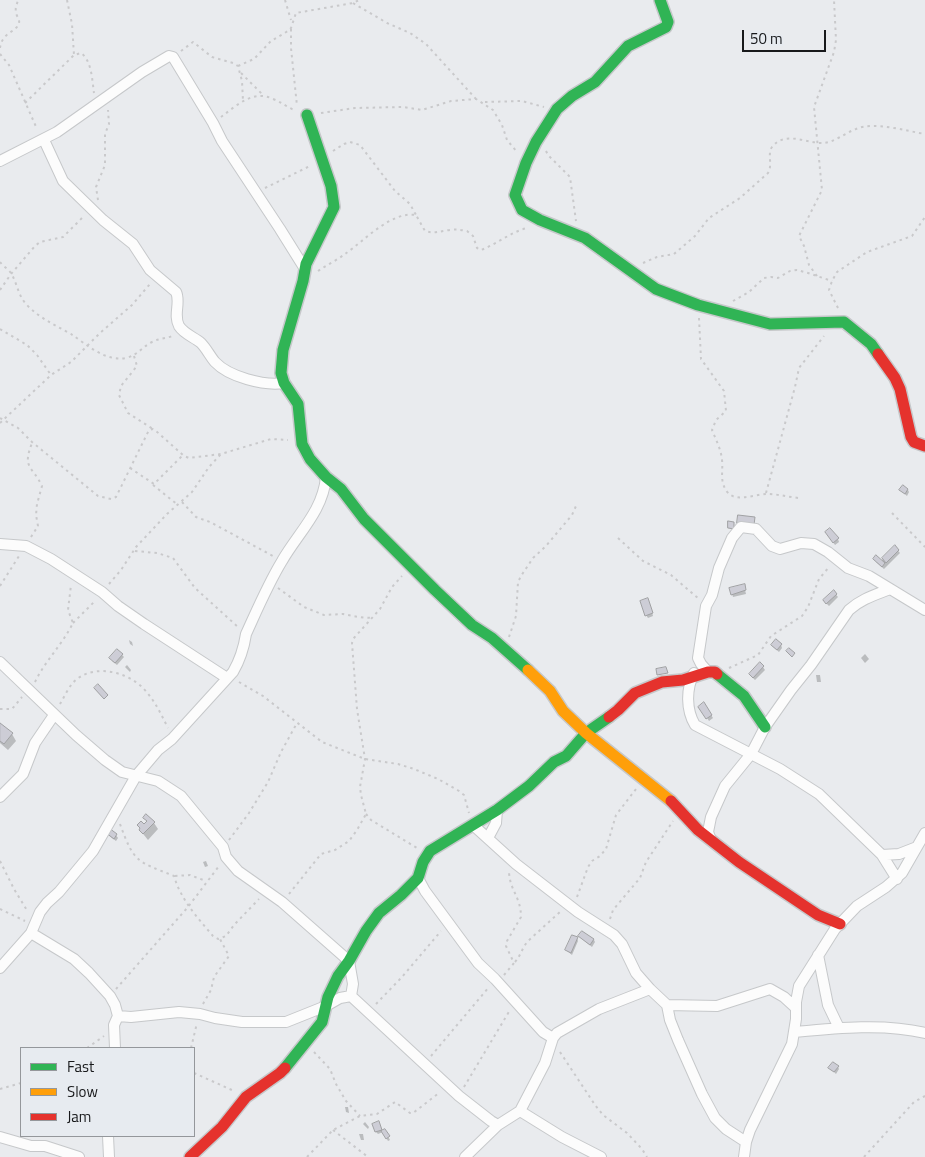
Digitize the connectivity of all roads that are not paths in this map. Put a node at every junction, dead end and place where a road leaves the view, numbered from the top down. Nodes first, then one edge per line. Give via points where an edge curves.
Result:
1 (660, 0) edge
2 (307, 115) road end
3 (44, 140) junction
4 (0, 161) edge
5 (304, 275) junction
6 (284, 382) junction
7 (925, 446) edge
8 (326, 477) junction
9 (0, 544) edge
10 (890, 589) junction
11 (925, 610) edge
12 (698, 658) junction
13 (0, 662) edge
14 (712, 672) junction
15 (692, 677) junction
16 (227, 678) junction
17 (54, 715) junction
18 (765, 727) junction
19 (586, 733) junction
20 (751, 754) junction
21 (136, 776) junction
22 (0, 797) edge
23 (497, 810) junction
24 (473, 825) junction
25 (925, 833) edge
26 (488, 838) junction
27 (711, 840) junction
28 (918, 847) junction
29 (882, 854) junction
30 (418, 878) junction
31 (896, 879) junction
32 (818, 915) junction
33 (840, 924) junction
34 (33, 927) junction
35 (829, 938) junction
36 (818, 955) junction
37 (349, 961) junction
38 (0, 968) edge
39 (650, 989) junction
40 (351, 996) junction
41 (668, 1005) junction
42 (326, 1006) junction
43 (796, 1008) junction
44 (116, 1020) junction
45 (839, 1028) junction
46 (795, 1032) junction
47 (925, 1033) edge
48 (552, 1040) junction
49 (115, 1047) edge
50 (520, 1111) junction
51 (498, 1125) junction
52 (0, 1137) edge
53 (108, 1137) edge
54 (746, 1142) junction
55 (79, 1157) edge
56 (109, 1157) edge
57 (190, 1157) edge
58 (465, 1157) edge
59 (601, 1157) edge
60 (744, 1157) edge

1 - 7 street via 668,22 666,27 628,46 590,87 564,101 552,116 526,163 516,196 522,210 582,237 652,286 698,305 770,324 839,322 871,344 895,378 911,437 914,442
2 - 5 street via 331,186 334,207 306,264
3 - 4 street
3 - 5 street via 170,56 176,60
3 - 6 street via 64,181 103,220 133,244 154,275 177,294 177,320 181,328 202,344 214,361 226,370 248,380 274,384
5 - 6 street via 283,350 281,372
6 - 8 street via 298,404 302,444
8 - 16 street via 318,507 282,561 246,634 238,664
8 - 19 street via 472,625 504,648 546,686 563,711
9 - 16 street via 26,546 72,572
10 - 11 street
10 - 12 street via 848,568 814,544 801,543 780,549 772,546 756,529 741,527 732,538 706,606
10 - 18 street via 866,598 849,610
12 - 14 street
12 - 15 street
13 - 17 street
14 - 15 street
14 - 18 street via 744,696
15 - 19 street via 662,682 634,693 618,710
15 - 20 street via 688,705 695,725
16 - 21 street
17 - 21 street via 105,760 122,772
17 - 22 street via 34,743 23,774
18 - 20 street
19 - 23 street via 566,756 552,763 529,786
19 - 27 street via 669,799
20 - 27 street via 722,793 711,817 708,832
20 - 29 street via 819,794
21 - 34 street via 93,851 47,902
21 - 37 street via 158,781 181,796 238,871 282,902
23 - 24 street
23 - 26 street via 496,823
24 - 26 street
24 - 30 street via 430,851
25 - 28 street
26 - 39 street via 571,906 611,933 622,944 636,973
27 - 32 street
28 - 29 street via 899,854
28 - 31 street
29 - 31 street
30 - 37 street via 379,913
30 - 48 street via 478,963
31 - 33 street via 866,899
32 - 33 street
32 - 35 street
33 - 35 street
34 - 38 street
34 - 44 street via 90,973 115,1005
35 - 36 street
36 - 43 street via 798,990
36 - 45 street via 828,1005
37 - 40 street via 353,984
37 - 42 street via 338,976
39 - 41 street
39 - 48 street via 584,1016 563,1028
40 - 42 street
40 - 51 street via 459,1096
41 - 43 street via 717,1006 770,988
41 - 54 street via 670,1020 709,1107 721,1124
42 - 44 street via 286,1022 242,1022 178,1012
42 - 57 street via 322,1022 280,1073 244,1099 222,1127
43 - 46 street
44 - 49 street
45 - 46 street
45 - 47 street via 909,1029
46 - 54 street via 785,1061
48 - 50 street via 545,1063
50 - 51 street
50 - 59 street
51 - 58 street
52 - 55 street
53 - 56 street
54 - 60 street

